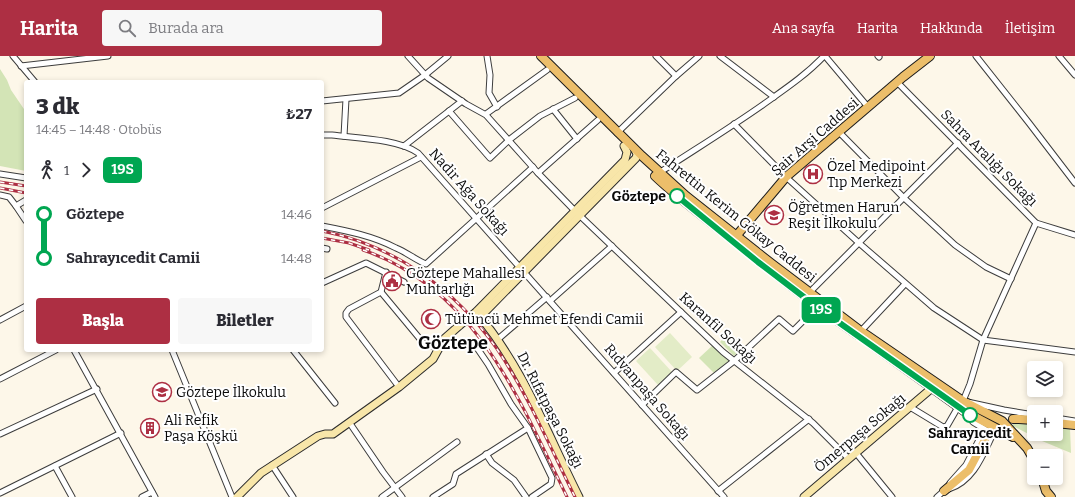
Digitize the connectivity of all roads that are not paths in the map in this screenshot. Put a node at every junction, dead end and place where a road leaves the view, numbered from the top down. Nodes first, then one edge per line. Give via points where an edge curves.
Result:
1 (13, 56) edge
2 (108, 56) edge
3 (408, 56) edge
4 (448, 56) edge
5 (487, 56) edge
6 (533, 56) edge
7 (541, 56) edge
8 (656, 56) edge
9 (699, 56) edge
10 (720, 56) edge
11 (824, 56) edge
12 (930, 56) edge
13 (976, 56) edge
14 (1059, 56) edge
15 (21, 66) junction
16 (547, 70) junction
17 (425, 75) junction
18 (1075, 75) edge
19 (676, 76) junction
20 (33, 80) edge
21 (897, 82) junction
22 (774, 97) junction
23 (575, 98) junction
24 (346, 99) junction
25 (324, 101) edge
26 (462, 101) junction
27 (497, 107) junction
28 (868, 108) junction
29 (553, 109) junction
30 (449, 111) junction
31 (486, 114) junction
32 (598, 120) junction
33 (734, 124) junction
34 (839, 132) junction
35 (617, 133) junction
36 (324, 135) edge
37 (344, 136) junction
38 (577, 139) junction
39 (509, 140) junction
40 (958, 143) junction
41 (404, 146) junction
42 (624, 146) junction
43 (636, 154) junction
44 (421, 157) junction
45 (533, 167) junction
46 (538, 173) junction
47 (659, 173) junction
48 (0, 174) edge
49 (786, 177) junction
50 (24, 178) edge
51 (1075, 183) edge
52 (0, 195) edge
53 (903, 197) junction
54 (24, 201) edge
55 (16, 206) junction
56 (324, 207) edge
57 (578, 214) junction
58 (24, 218) edge
59 (477, 219) junction
60 (1036, 223) junction
61 (324, 226) edge
62 (722, 232) junction
63 (1075, 234) edge
64 (737, 235) junction
65 (859, 243) junction
66 (612, 246) junction
67 (522, 270) junction
68 (386, 272) junction
69 (1011, 279) junction
70 (324, 282) edge
71 (404, 282) dead end
72 (905, 284) junction
73 (381, 292) junction
74 (810, 292) junction
75 (549, 299) junction
76 (24, 307) edge
77 (817, 307) junction
78 (681, 312) junction
79 (478, 315) junction
80 (0, 320) edge
81 (861, 331) junction
82 (444, 339) junction
83 (497, 340) junction
84 (983, 340) junction
85 (473, 342) dead end
86 (52, 352) edge
87 (75, 352) edge
88 (174, 352) edge
89 (295, 352) edge
90 (1075, 352) edge
91 (734, 361) junction
92 (614, 373) junction
93 (0, 379) edge
94 (399, 387) junction
95 (932, 388) junction
96 (97, 390) junction
97 (334, 403) dead end
98 (961, 404) junction
99 (642, 405) junction
100 (910, 407) junction
101 (1027, 414) edge
102 (809, 419) junction
103 (1013, 419) dead end
104 (1027, 419) edge
105 (1063, 419) edge
106 (1075, 421) edge
107 (348, 422) junction
108 (1063, 424) edge
109 (1075, 425) edge
110 (980, 427) junction
111 (528, 428) junction
112 (121, 433) junction
113 (0, 434) edge
114 (988, 434) dead end
115 (457, 442) dead end
116 (1028, 449) edge
117 (856, 453) junction
118 (486, 454) junction
119 (849, 459) junction
120 (272, 465) junction
121 (55, 466) junction
122 (1044, 485) edge
123 (395, 487) junction
124 (718, 491) junction
125 (944, 491) junction
126 (0, 493) edge
127 (154, 494) edge
128 (72, 497) edge
129 (142, 497) edge
130 (232, 497) edge
131 (237, 497) edge
132 (293, 497) edge
133 (382, 497) edge
134 (402, 497) edge
135 (433, 497) edge
136 (526, 497) edge
137 (532, 497) edge
138 (580, 497) edge
139 (724, 497) edge
140 (804, 497) edge
141 (892, 497) edge
142 (937, 497) edge
143 (1051, 497) edge

1 - 15 street
2 - 15 street
3 - 17 street
4 - 17 street
5 - 27 street via 489,93
6 - 16 main road, Fahrettin Kerim Gökay Caddesi
7 - 35 main road, Fahrettin Kerim Gökay Caddesi
8 - 19 street
9 - 19 street
10 - 22 street
11 - 22 street via 812,69
11 - 28 street
12 - 21 main road, Şair Arşi Caddesi
13 - 51 street
14 - 18 street
15 - 20 street
16 - 23 main road, Fahrettin Kerim Gökay Caddesi
16 - 27 street
17 - 24 street via 399,93
17 - 26 street
19 - 35 street
21 - 28 main road, Şair Arşi Caddesi
21 - 40 street, Sahra Aralığı Sokağı
22 - 33 street
23 - 29 street
23 - 32 main road, Fahrettin Kerim Gökay Caddesi
24 - 25 street
24 - 37 street
26 - 30 street
26 - 31 street
27 - 31 street
28 - 34 main road, Şair Arşi Caddesi
29 - 38 street
29 - 39 street
30 - 39 street via 490,158
30 - 41 street
31 - 39 street, Karanfil Sokağı
32 - 38 street
32 - 42 main road, Fahrettin Kerim Gökay Caddesi
33 - 47 street
33 - 49 street
34 - 49 main road, Şair Arşi Caddesi
34 - 53 street
35 - 43 main road, Fahrettin Kerim Gökay Caddesi
36 - 37 street, Nadir Ağa Sokağı
37 - 41 street, Nadir Ağa Sokağı
38 - 46 street
39 - 45 street, Karanfil Sokağı
40 - 53 street
40 - 60 street, Sahra Aralığı Sokağı
41 - 44 street, Nadir Ağa Sokağı via 414,150
42 - 43 main road, Fahrettin Kerim Gökay Caddesi
42 - 57 main road via 626,158
43 - 47 main road, Fahrettin Kerim Gökay Caddesi
43 - 57 main road
43 - 62 main road, Fahrettin Kerim Gökay Caddesi via 670,190
44 - 56 street
44 - 59 street, Nadir Ağa Sokağı
45 - 46 street, Karanfil Sokağı
45 - 59 street
46 - 57 street, Karanfil Sokağı
47 - 64 main road, Fahrettin Kerim Gökay Caddesi
48 - 50 street
49 - 64 main road, Şair Arşi Caddesi
49 - 65 street
52 - 55 street via 9,197
53 - 65 street
53 - 69 street via 955,245 986,267
54 - 55 street
55 - 58 street
57 - 66 street, Karanfil Sokağı
57 - 67 main road
59 - 61 street via 426,264 378,240
59 - 67 street, Nadir Ağa Sokağı
60 - 63 street, Sahra Aralığı Sokağı
60 - 69 street
62 - 64 main road via 732,237
62 - 77 main road, Fahrettin Kerim Gökay Caddesi
64 - 74 main road, Fahrettin Kerim Gökay Caddesi
65 - 72 street
65 - 74 street
66 - 75 street
66 - 78 street, Karanfil Sokağı
67 - 75 street, Rıdvanpaşa Sokağı
67 - 79 main road
68 - 70 street via 366,263
68 - 71 street
68 - 73 street
69 - 84 street
72 - 81 street
72 - 84 street via 934,308
73 - 82 street via 425,345 433,346
73 - 94 street via 349,309 346,317
74 - 81 main road, Fahrettin Kerim Gökay Caddesi
75 - 83 street
75 - 92 street, Rıdvanpaşa Sokağı
76 - 80 street
77 - 91 street via 793,331 780,319
77 - 95 main road, Fahrettin Kerim Gökay Caddesi
78 - 91 street, Karanfil Sokağı
78 - 92 street
79 - 82 main road, bridge via 460,325
79 - 83 main road, Dr. Rıfatpaşa Sokağı
81 - 98 main road, Fahrettin Kerim Gökay Caddesi
82 - 94 main road via 433,359
83 - 138 main road, Dr. Rıfatpaşa Sokağı via 523,380
84 - 90 street
84 - 98 street via 970,384
85 - 111 street via 510,404
86 - 93 street
87 - 96 street
88 - 130 street
89 - 97 street
91 - 99 street via 698,390 676,372
91 - 102 street, Karanfil Sokağı
92 - 99 street, Rıdvanpaşa Sokağı
94 - 107 main road
95 - 98 main road, Fahrettin Kerim Gökay Caddesi
95 - 100 main road, Ömerpaşa Sokağı
96 - 112 street
96 - 113 street
98 - 100 street via 943,428
98 - 101 street
98 - 110 street via 973,422
98 - 116 main road, Fahrettin Kerim Gökay Caddesi via 977,419 1016,438
99 - 124 street, Rıdvanpaşa Sokağı
100 - 117 main road, Ömerpaşa Sokağı
102 - 119 street, Karanfil Sokağı
102 - 124 street
103 - 104 main road
105 - 106 street
107 - 120 main road via 332,434 318,436
107 - 123 street
108 - 109 main road
110 - 125 street via 982,434 966,465
110 - 125 street via 992,436 976,468 961,484
111 - 118 street
111 - 137 street via 553,480
112 - 121 street
112 - 127 street
114 - 125 main road via 969,470
115 - 123 street
117 - 119 main road, Ömerpaşa Sokağı
117 - 141 street
118 - 135 street via 456,474 453,484
118 - 136 street via 492,463 514,480
119 - 140 main road, Ömerpaşa Sokağı
120 - 131 main road
120 - 132 street
121 - 126 street
121 - 128 street
122 - 143 main road
123 - 133 street
123 - 134 street
124 - 139 street, Rıdvanpaşa Sokağı
125 - 142 street
127 - 129 street

